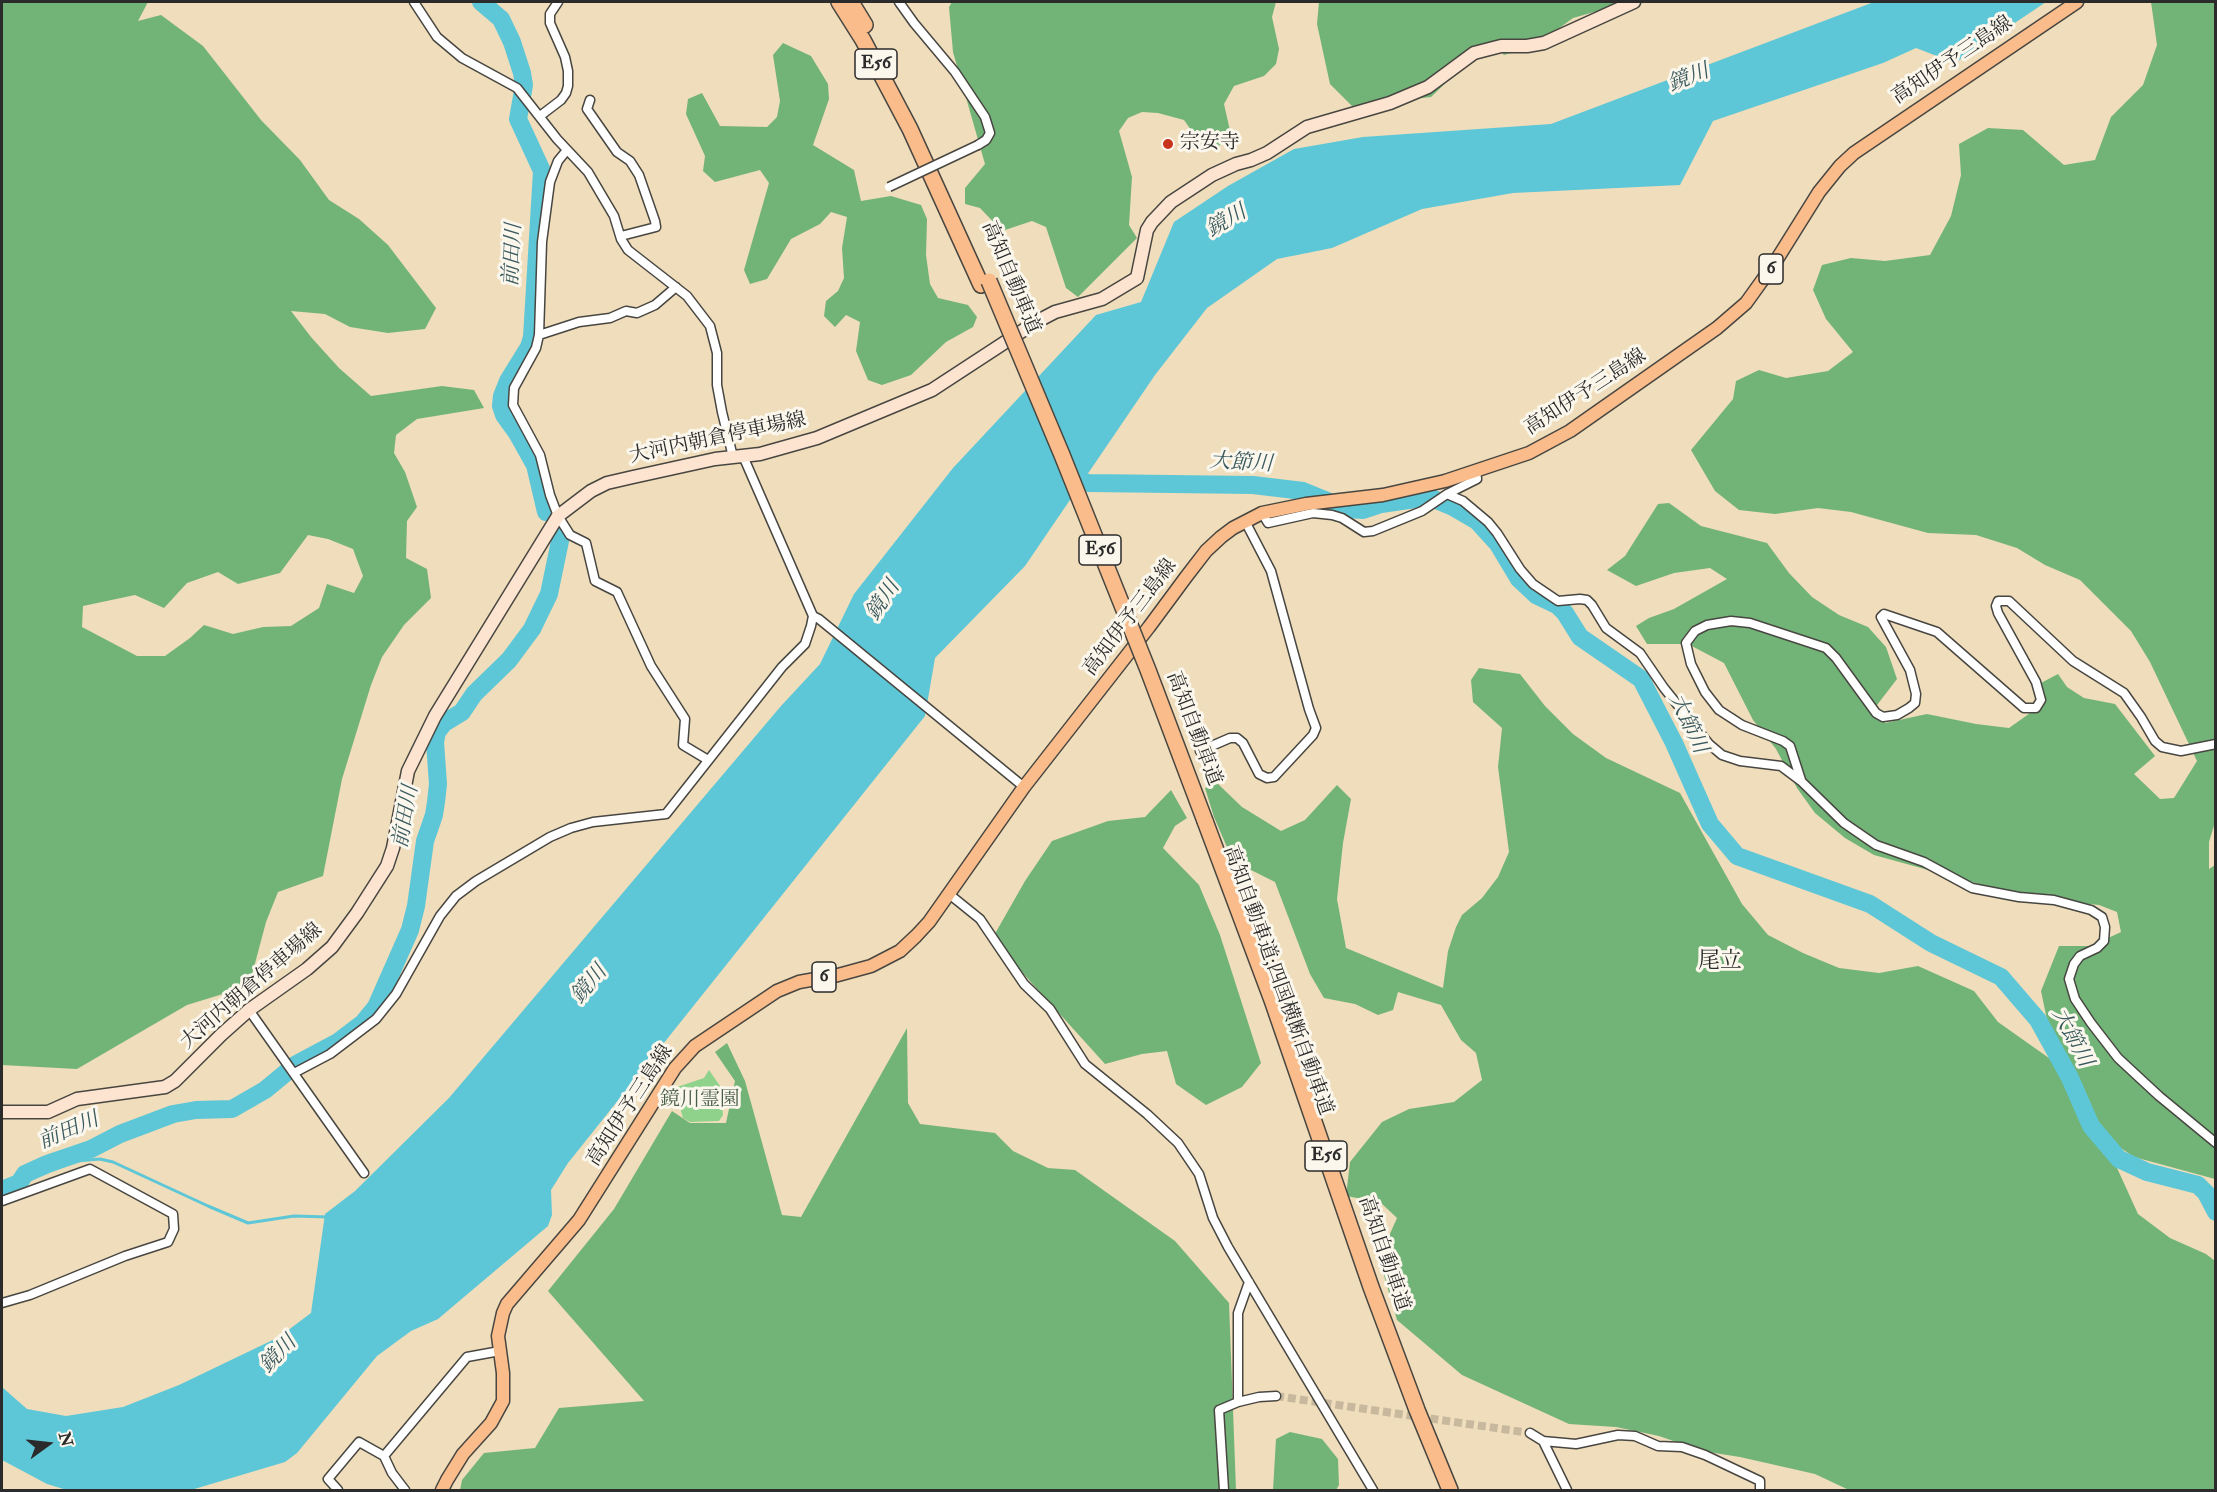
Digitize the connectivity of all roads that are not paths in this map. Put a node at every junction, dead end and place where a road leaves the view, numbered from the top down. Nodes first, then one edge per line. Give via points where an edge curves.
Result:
1 (414, 2) edge
2 (558, 2) edge
3 (839, 2) edge
4 (852, 2) edge
5 (899, 2) edge
6 (1634, 2) edge
7 (2077, 2) edge
8 (590, 100) dead end
9 (540, 117) junction
10 (567, 150) junction
11 (889, 188) dead end
12 (621, 236) junction
13 (985, 283) junction
14 (676, 287) junction
15 (539, 335) junction
16 (738, 456) junction
17 (1476, 471) junction
18 (1446, 495) junction
19 (1262, 513) junction
20 (558, 516) junction
21 (1245, 521) junction
22 (816, 617) junction
23 (2216, 744) edge
24 (1200, 751) dead end
25 (708, 760) junction
26 (1801, 781) junction
27 (1024, 788) junction
28 (1202, 822) junction
29 (949, 894) junction
30 (249, 1010) junction
31 (294, 1073) junction
32 (2, 1112) edge
33 (2216, 1143) edge
34 (364, 1173) dead end
35 (2, 1201) edge
36 (1250, 1282) junction
37 (2, 1303) edge
38 (500, 1351) junction
39 (1276, 1396) tunnel mouth
40 (1238, 1402) junction
41 (1530, 1433) tunnel mouth
42 (1543, 1441) junction
43 (384, 1456) junction
44 (338, 1491) edge
45 (405, 1491) edge
46 (442, 1491) edge
47 (1224, 1491) edge
48 (1372, 1491) edge
49 (1440, 1491) edge
50 (1449, 1491) edge
51 (1567, 1491) edge
52 (1760, 1491) edge

1 - 9 street via 437,37 462,58 517,88
2 - 9 street via 550,14 550,23 565,57 568,86 561,100
3 - 13 highway, 高知自動車道 / E56 via 910,129
4 - 13 highway, 高知自動車道 / E56 via 918,125
5 - 11 street, bridge via 955,72 985,117 990,133 978,145
6 - 16 main road, 大河内朝倉停車場線 via 1544,42 1474,53 1428,87 1390,103 1307,127 1267,153 1212,175 1171,202 1147,230 1137,278 1102,299 1055,312 1036,322 921,395 825,436
7 - 17 main road, 高知伊予三島線 / 6 via 1846,159 1819,192 1757,289 1717,328 1570,431 1529,453
8 - 12 street via 587,109 617,152 630,161 639,175 656,220 656,227
9 - 10 street
10 - 12 street via 594,181
10 - 15 street via 550,182 542,242
12 - 14 street via 628,250
13 - 28 highway, 高知自動車道 / E56, bridge via 1070,477 1148,670
14 - 15 street via 655,305 637,313 626,311
14 - 16 street via 694,303 710,326 717,353 722,412
15 - 20 street via 512,398 544,465
16 - 20 main road, 大河内朝倉停車場線 via 607,483
16 - 22 street
17 - 18 street via 1477,479
17 - 19 main road, 高知伊予三島線 / 6 via 1383,495
18 - 19 street via 1397,523 1364,532 1332,515 1312,513 1268,523
18 - 26 street via 1463,501 1488,522 1533,584 1558,601 1580,599 1593,605 1606,628 1640,653 1709,744 1722,755 1781,766
19 - 21 main road, 高知伊予三島線 / 6
20 - 25 street via 570,535 586,543 595,581 617,592 651,666 685,719 683,745
20 - 30 main road, 大河内朝倉停車場線 via 417,750 408,771 393,848 381,877 332,946
21 - 24 street via 1271,572 1316,728 1274,777 1259,774 1237,738
21 - 27 main road, 高知伊予三島線 / 6 via 1221,537 1200,560
22 - 25 street via 805,644
22 - 27 street
23 - 26 street via 2181,751 2162,747 2124,693 2073,661 2009,601 1998,601 1996,606 2036,682 2041,700 2036,708 2024,708 1937,632 1884,614 1881,617 1910,670 1916,694 1915,703 1909,708 1883,717 1826,648 1750,623 1723,622 1695,631 1686,643 1690,664 1705,692 1719,710 1742,725 1790,746
25 - 31 street via 666,814 571,828 520,854 456,896 440,916 396,994 376,1019 330,1054
26 - 33 street via 1844,824 1876,845 1924,861 1972,888 2054,900 2102,917 2104,941 2080,956 2069,979 2075,999 2118,1058
27 - 29 main road, 高知伊予三島線 / 6
28 - 49 highway, 高知自動車道;四国横断自動車道 / E56 via 1386,1354
28 - 50 highway, 高知自動車道 / E56 via 1272,1000 1375,1298
29 - 36 street via 980,919 1024,984 1050,1009 1085,1064 1178,1143 1198,1174 1212,1218
29 - 38 main road, 高知伊予三島線 / 6 via 929,922 900,951 864,968 799,982 777,991 685,1055 579,1220 507,1304 500,1324
30 - 31 street
30 - 32 main road, 大河内朝倉停車場線 via 165,1087 77,1099 48,1112
31 - 34 street
35 - 37 street via 90,1169 173,1214 174,1229 168,1242
36 - 40 street via 1239,1308
36 - 48 street
38 - 43 street via 467,1357
38 - 46 main road, 高知伊予三島線 / 6 via 503,1401 491,1423 463,1454
39 - 40 street
40 - 47 street via 1219,1410
41 - 42 street
42 - 51 street
42 - 52 street via 1576,1444 1618,1435 1635,1436 1658,1446 1682,1447 1705,1455 1760,1481
43 - 44 street via 359,1442 328,1479
43 - 45 street

